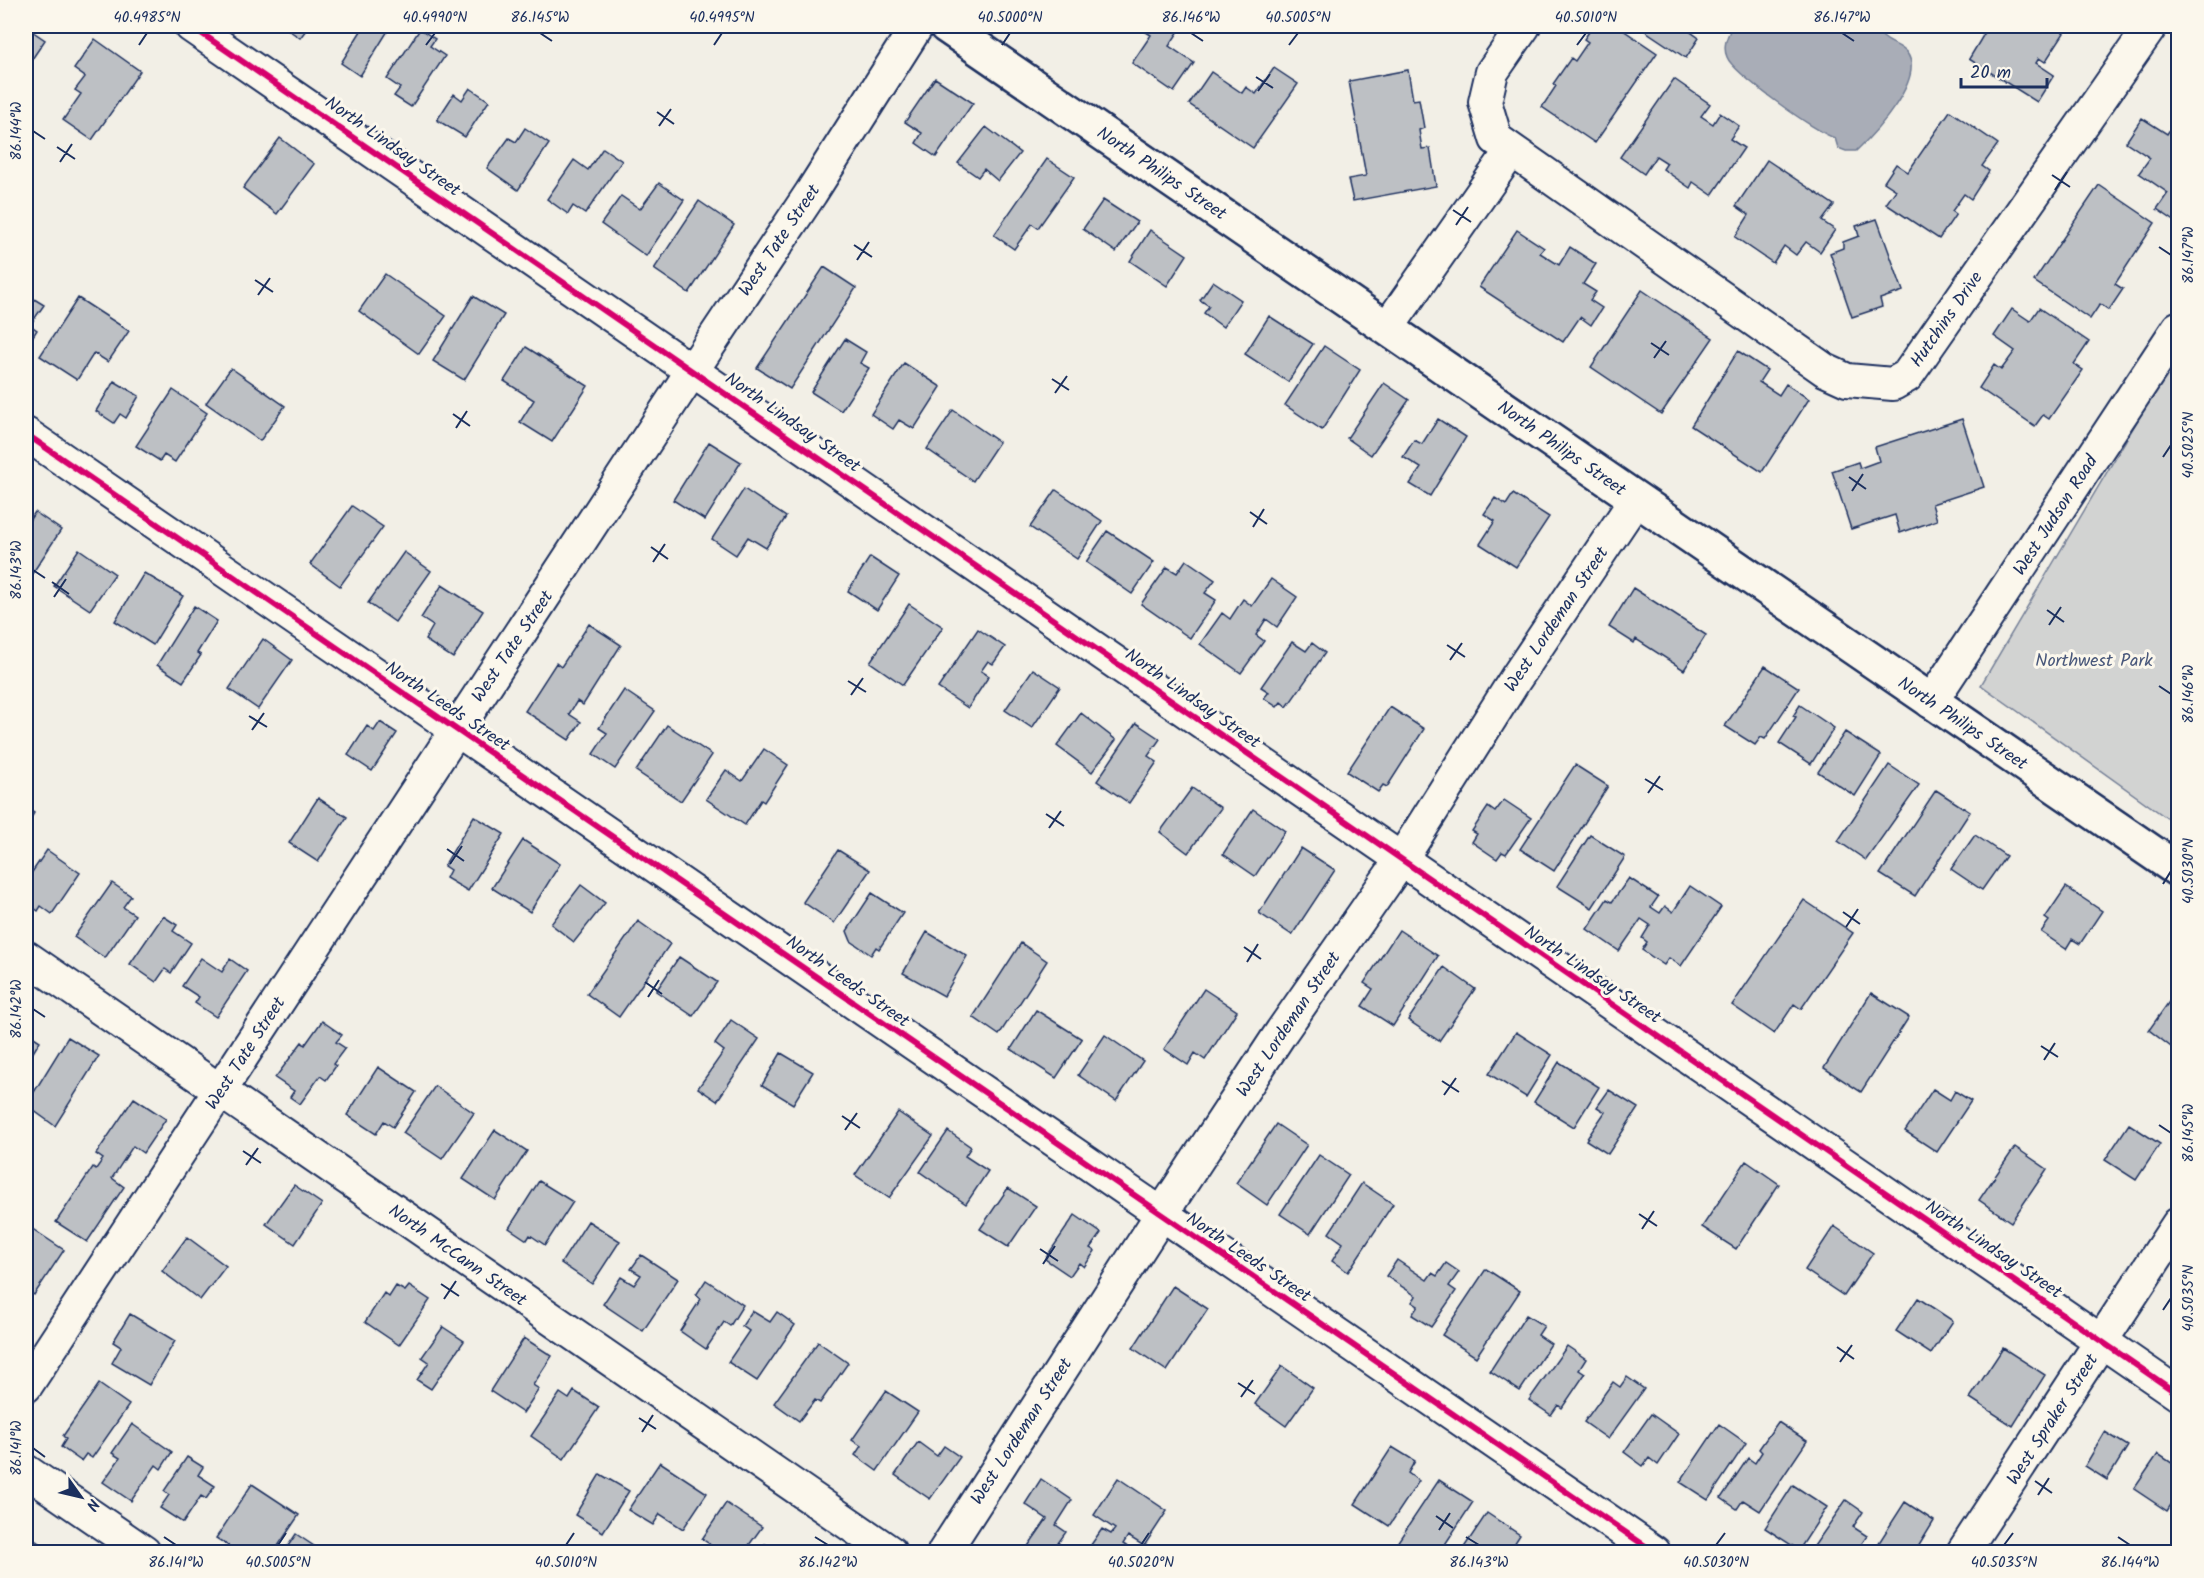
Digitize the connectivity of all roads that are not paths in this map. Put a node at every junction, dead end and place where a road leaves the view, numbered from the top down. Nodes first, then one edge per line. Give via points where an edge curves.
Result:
1 (191, 26) edge
2 (917, 26) edge
3 (946, 26) edge
4 (1524, 26) edge
5 (2151, 26) edge
6 (1511, 151) junction
7 (1388, 327) junction
8 (2178, 328) edge
9 (692, 371) junction
10 (26, 434) edge
11 (1636, 499) junction
12 (1931, 702) junction
13 (456, 730) junction
14 (1401, 860) junction
15 (2178, 870) edge
16 (26, 957) edge
17 (220, 1090) junction
18 (1161, 1215) junction
19 (2178, 1224) edge
20 (2103, 1342) junction
21 (26, 1386) edge
22 (2178, 1394) edge
23 (26, 1471) edge
24 (144, 1552) edge
25 (890, 1552) edge
26 (944, 1552) edge
27 (1654, 1552) edge
28 (1964, 1552) edge

1 - 9 street, North Lindsay Street
2 - 9 street, West Tate Street
3 - 7 street, North Philips Street
4 - 6 street, Hutchins Drive via 1492,72 1485,102 1496,139
5 - 6 street, Hutchins Drive via 1907,376 1893,384 1846,380 1825,370
6 - 7 street
7 - 11 street, North Philips Street
8 - 12 street, West Judson Road
9 - 13 street, West Tate Street
9 - 14 street, North Lindsay Street
10 - 13 street, North Leeds Street
11 - 12 street, North Philips Street
11 - 14 street, West Lordeman Street
12 - 15 street, North Philips Street
13 - 17 street, West Tate Street
13 - 18 street, North Leeds Street
14 - 18 street, West Lordeman Street
14 - 20 street, North Lindsay Street
16 - 17 street, North McCann Street
17 - 21 street, West Tate Street
17 - 25 street, North McCann Street
18 - 26 street, West Lordeman Street
18 - 27 street, North Leeds Street
19 - 20 street, West Spraker Street
20 - 22 street, North Lindsay Street
20 - 28 street, West Spraker Street
23 - 24 street

